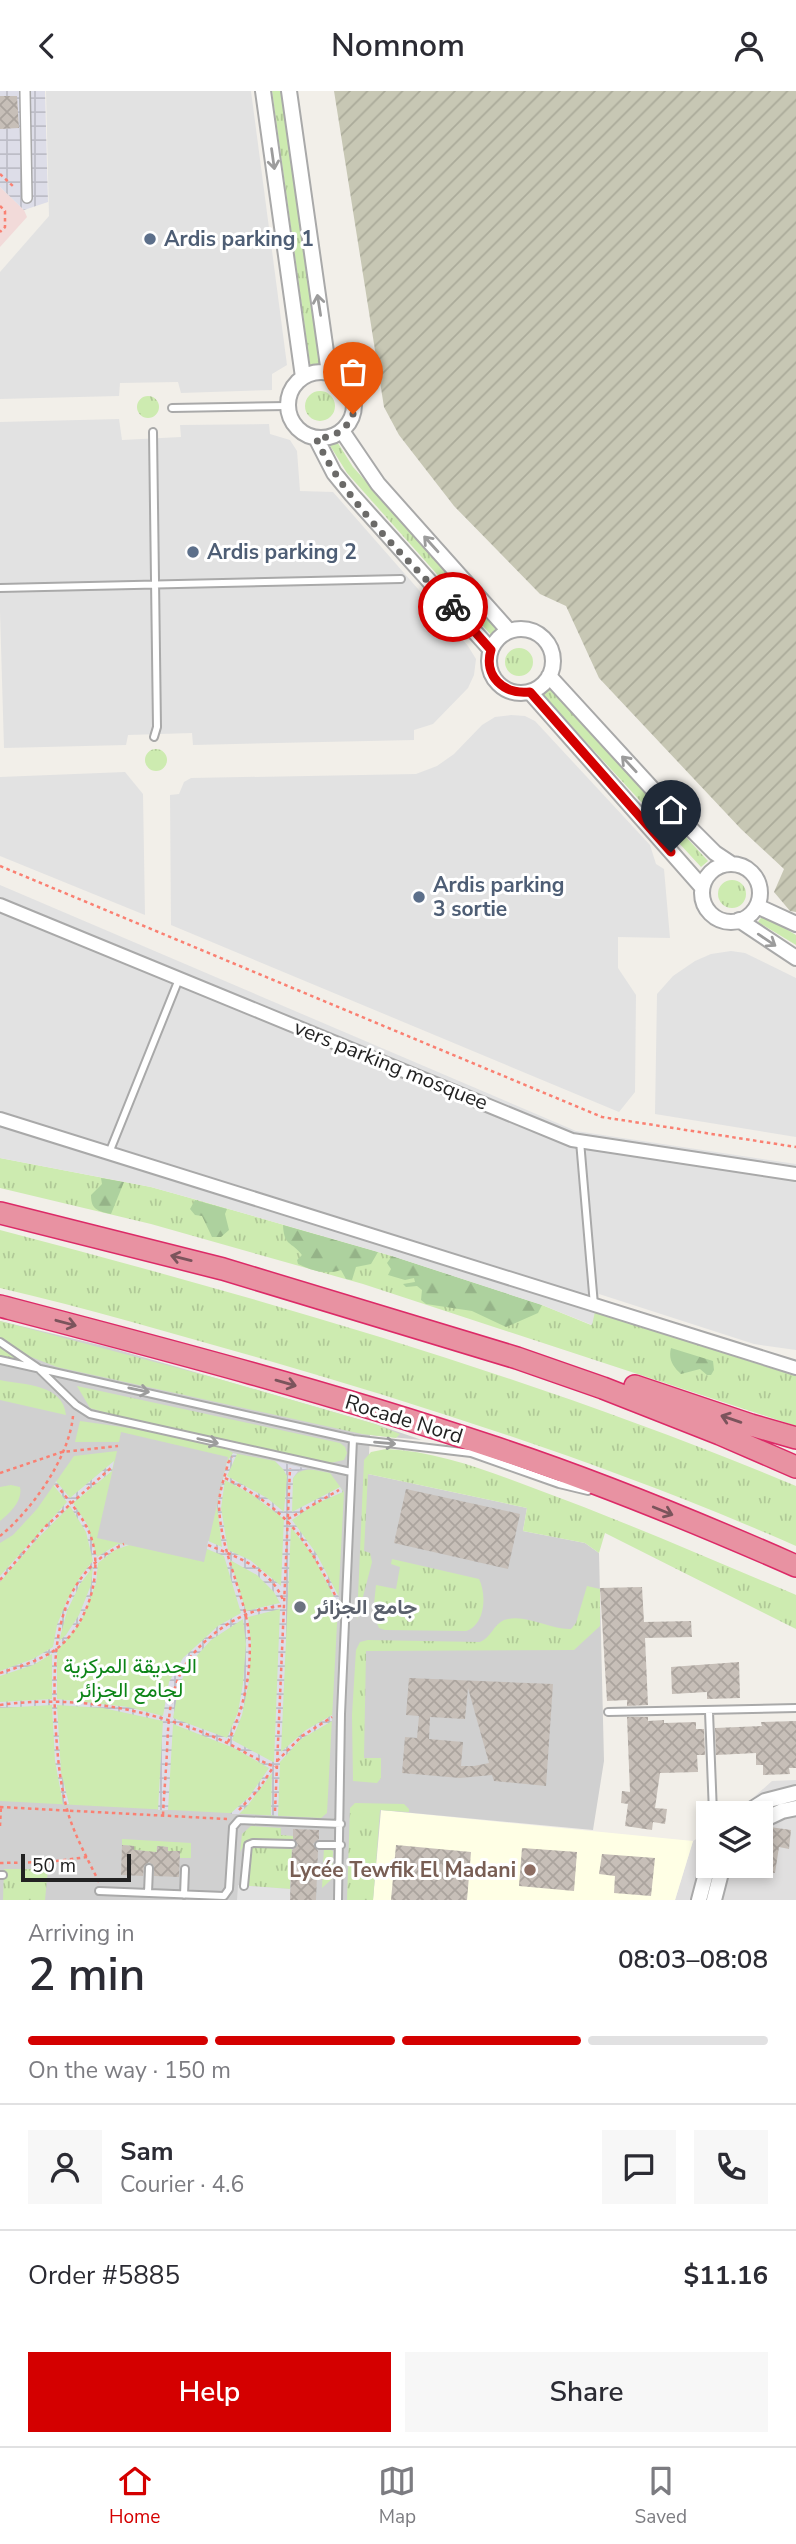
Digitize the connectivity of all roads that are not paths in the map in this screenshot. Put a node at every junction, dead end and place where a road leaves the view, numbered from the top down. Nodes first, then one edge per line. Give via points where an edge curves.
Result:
1 (25, 91) edge
2 (263, 91) edge
3 (289, 91) edge
4 (27, 198) dead end
5 (329, 373) junction
6 (303, 377) junction
7 (287, 406) junction
8 (172, 408) dead end
9 (342, 431) junction
10 (153, 432) dead end
11 (316, 438) junction
12 (401, 579) dead end
13 (155, 585) junction
14 (0, 588) edge
15 (509, 631) junction
16 (491, 650) junction
17 (549, 676) junction
18 (530, 692) junction
19 (154, 737) dead end
20 (730, 863) junction
21 (702, 887) junction
22 (0, 905) edge
23 (757, 906) junction
24 (739, 921) junction
25 (796, 924) edge
26 (796, 958) edge
27 (179, 979) junction
28 (0, 1119) edge
29 (580, 1141) junction
30 (108, 1153) junction
31 (796, 1174) edge
32 (0, 1213) edge
33 (223, 1269) junction
34 (594, 1305) junction
35 (0, 1306) edge
36 (0, 1342) edge
37 (0, 1360) edge
38 (38, 1368) junction
39 (796, 1368) edge
40 (71, 1399) junction
41 (73, 1411) road end
42 (793, 1437) edge
43 (353, 1439) junction
44 (796, 1467) edge
45 (351, 1472) junction
46 (621, 1494) junction
47 (746, 1544) junction
48 (796, 1566) edge
49 (796, 1581) edge
50 (796, 1709) edge
51 (608, 1712) dead end
52 (709, 1712) junction
53 (796, 1793) edge
54 (713, 1801) edge
55 (765, 1801) edge
56 (796, 1808) edge
57 (773, 1815) edge
58 (341, 1824) junction
59 (292, 1844) dead end
60 (319, 1845) dead end
61 (341, 1845) junction
62 (149, 1868) dead end
63 (185, 1869) dead end
64 (705, 1878) edge
65 (720, 1878) edge
66 (244, 1886) dead end
67 (101, 1891) road end
68 (148, 1893) junction
69 (184, 1895) junction
70 (130, 1896) edge
71 (162, 1897) edge
72 (217, 1898) edge
73 (338, 1900) edge
74 (699, 1900) edge
75 (714, 1900) edge

1 - 4 street
2 -> 6 street
5 -> 3 street
5 - 6 street
5 - 9 street via 347,384 352,393 353,414
6 - 7 street via 294,384
7 - 8 lane
7 - 11 street via 293,424
9 - 11 street
15 -> 9 street via 378,484
10 - 13 lane
11 - 16 street via 352,495
12 - 13 lane
13 - 14 lane
13 - 19 lane via 158,727
15 - 16 street
15 - 17 street via 533,631 543,637 552,654
16 - 18 street via 490,670 496,682 518,693
17 - 18 street
20 -> 17 street via 669,807
18 - 21 street
20 - 21 street via 713,869
20 - 23 street via 754,875 760,895
21 - 24 street via 709,912 718,919
22 - 27 street, vers parking mosquee
23 - 24 street
23 - 25 street
24 -> 26 street
27 - 29 street, vers parking mosquee
27 - 30 lane
28 - 30 street
29 - 31 street, vers parking mosquee
29 - 34 lane
30 - 34 street
33 -> 32 highway
42 -> 33 highway via 390,1307 281,1278
33 - 44 highway via 603,1388
34 - 39 street
35 -> 46 highway, Rocade Nord via 430,1426
36 - 38 lane
37 - 38 lane
38 - 40 lane
38 -> 43 lane
40 - 41 lane
40 -> 45 lane via 89,1413
43 - 45 lane
43 -> 46 lane via 456,1450 559,1484
45 - 58 lane
46 -> 47 highway, Rocade Nord
47 - 48 highway, Rocade Nord
47 - 49 highway
50 - 52 lane
51 - 52 lane
52 - 54 lane
53 - 55 street
56 - 57 street
58 - 61 lane
58 - 72 lane via 236,1822 229,1892
59 - 66 lane via 248,1845
60 - 61 lane
61 - 73 lane
62 - 68 lane
63 - 69 lane
64 - 74 street
65 - 75 street
67 - 70 lane
68 - 70 lane
68 - 71 lane
69 - 71 lane
69 - 72 lane

